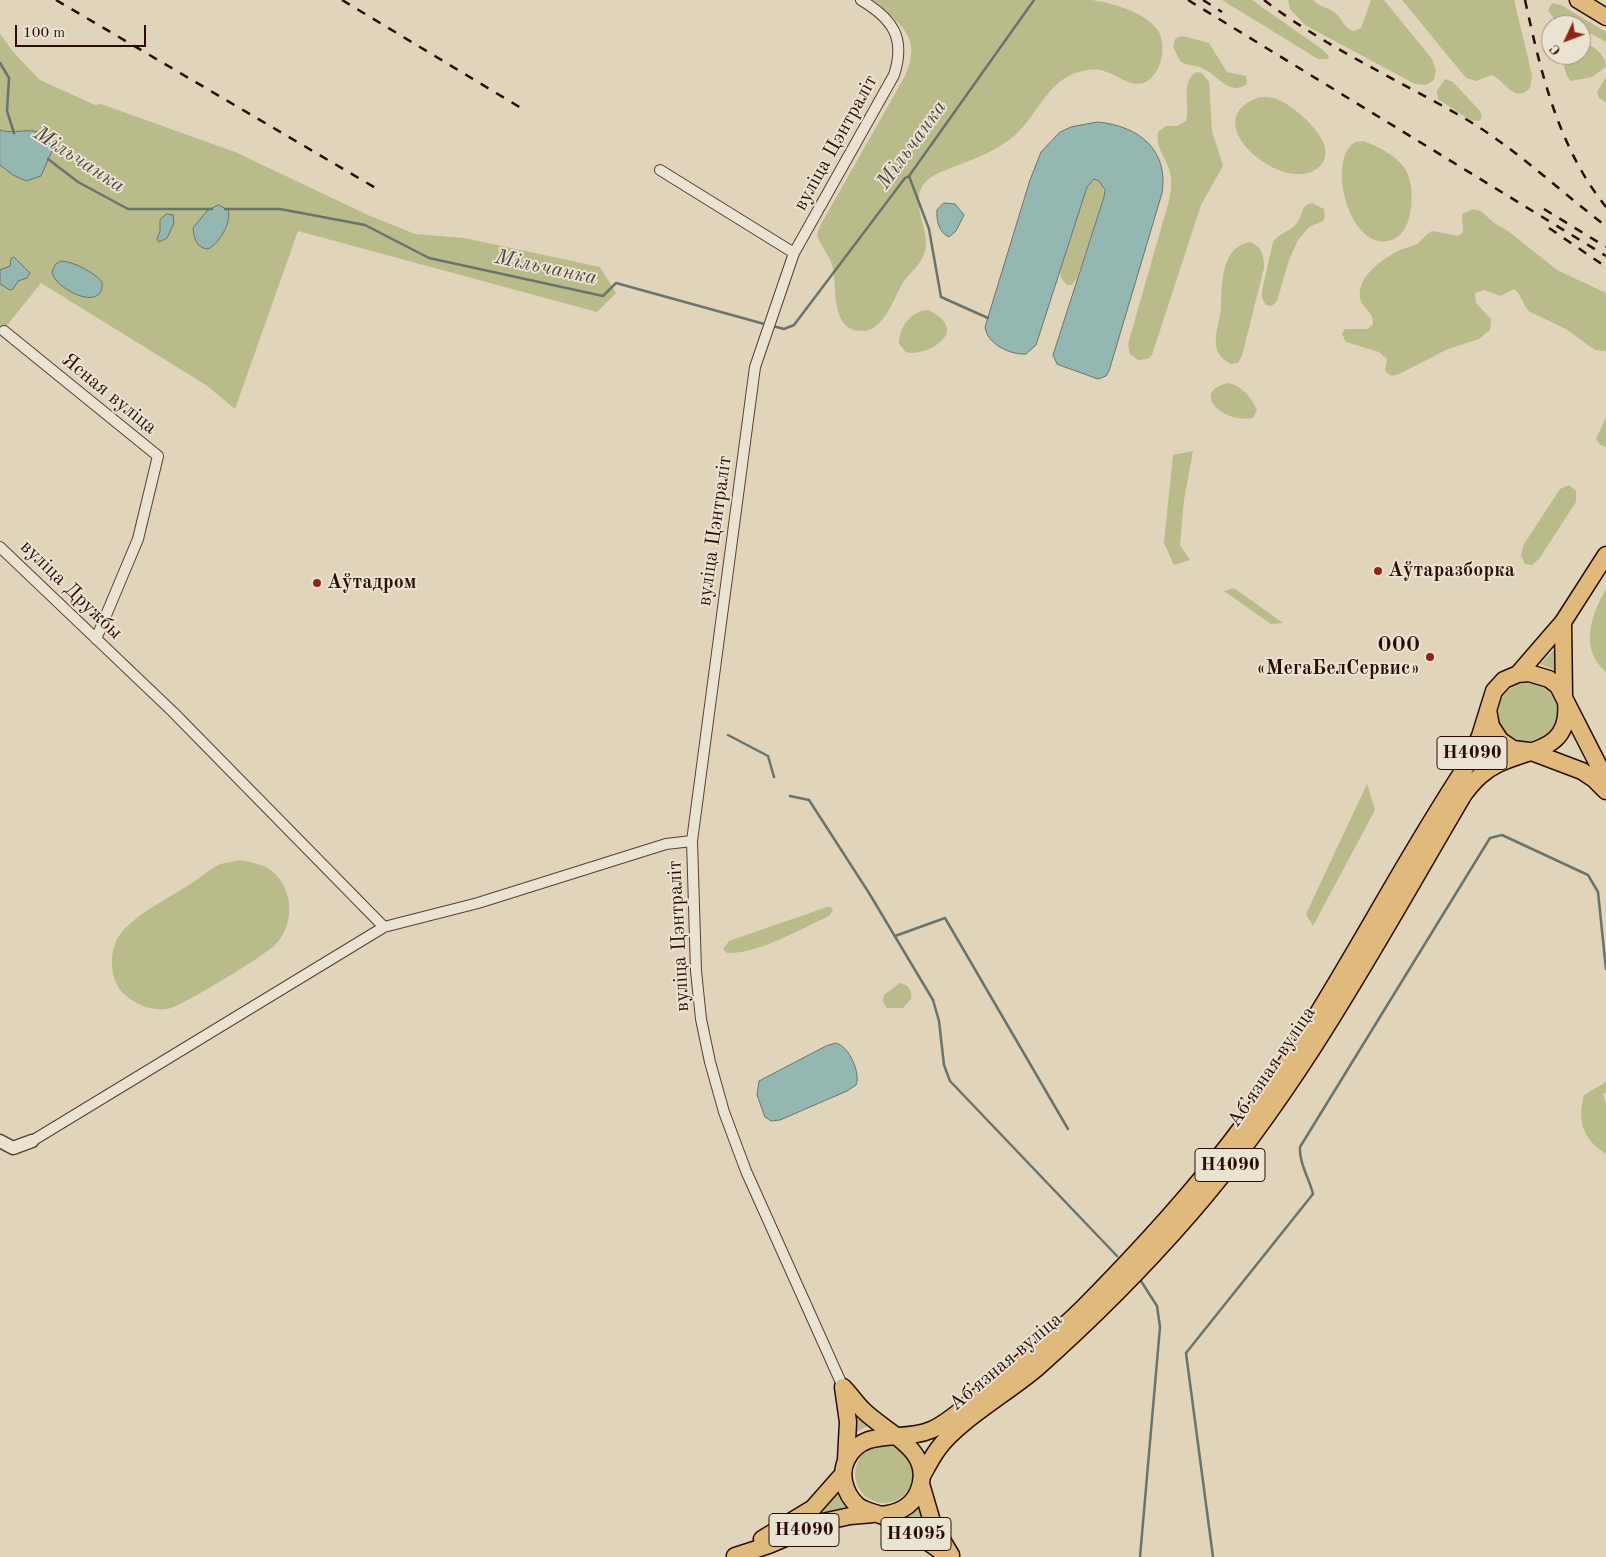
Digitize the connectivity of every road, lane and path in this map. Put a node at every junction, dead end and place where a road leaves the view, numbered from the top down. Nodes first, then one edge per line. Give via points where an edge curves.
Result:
1 (862, 0) edge
2 (1578, 0) edge
3 (1606, 17) edge
4 (660, 170) dead end
5 (794, 254) junction
6 (4, 332) dead end
7 (0, 547) edge
8 (1606, 555) edge
9 (1563, 622) junction
10 (96, 639) junction
11 (1518, 674) junction
12 (1565, 699) junction
13 (1488, 710) junction
14 (1529, 751) junction
15 (1606, 780) edge
16 (1606, 791) edge
17 (1456, 793) junction
18 (692, 841) junction
19 (384, 927) junction
20 (0, 1142) edge
21 (32, 1142) joint
22 (843, 1387) junction
23 (896, 1438) junction
24 (844, 1467) junction
25 (922, 1480) junction
26 (878, 1514) junction
27 (733, 1556) edge
28 (951, 1557) edge

1 - 5 street, вуліца Цэнтраліт via 880,12 892,27 900,58 894,75
2 - 3 main road
4 - 5 street
5 - 18 street, вуліца Цэнтраліт via 755,368
6 - 10 street, Ясная вуліца via 158,456 138,539
7 - 10 street, вуліца Дружбы
8 - 9 main road, Н4090
9 - 11 main road, Н4090
9 - 12 main road, Н4090
10 - 19 street, вуліца Дружбы via 180,718
11 - 12 main road via 1544,677 1558,686
11 - 13 main road, Н4090 via 1504,680 1494,691
12 - 14 main road, Н4090 via 1567,714 1559,736 1546,747
12 - 15 main road
13 - 14 main road, Н4090 via 1491,726 1500,740 1513,748
13 - 17 main road, Н4090
14 - 16 main road via 1582,771
14 - 17 main road, Н4090 via 1497,764
17 - 23 main road, Абʼязная вуліца / Н4090 via 1284,1068 1182,1203 1080,1311 1009,1373 941,1425 920,1434
17 - 25 main road, Абʼязная вуліца / Н4090 via 1373,950 1295,1076 1233,1162 1092,1318 1036,1369 938,1448
18 - 19 street via 666,844 478,903
18 - 22 street, вуліца Цэнтраліт via 696,971 701,1019 724,1112 746,1172
19 - 21 street
20 - 21 street via 13,1148
22 - 23 main road via 863,1410
22 - 24 main road via 848,1422
23 - 24 main road, Н4090 via 876,1436 858,1444
23 - 25 main road via 915,1453
24 - 26 main road, Н4090 via 847,1492 858,1506
24 - 27 main road, Н4090 via 814,1508
25 - 26 main road, Н4090 via 916,1497 906,1507 894,1513
25 - 28 main road, Н4095 via 933,1525
26 - 27 main road, Н4090 via 823,1522
26 - 28 main road, Н4095

